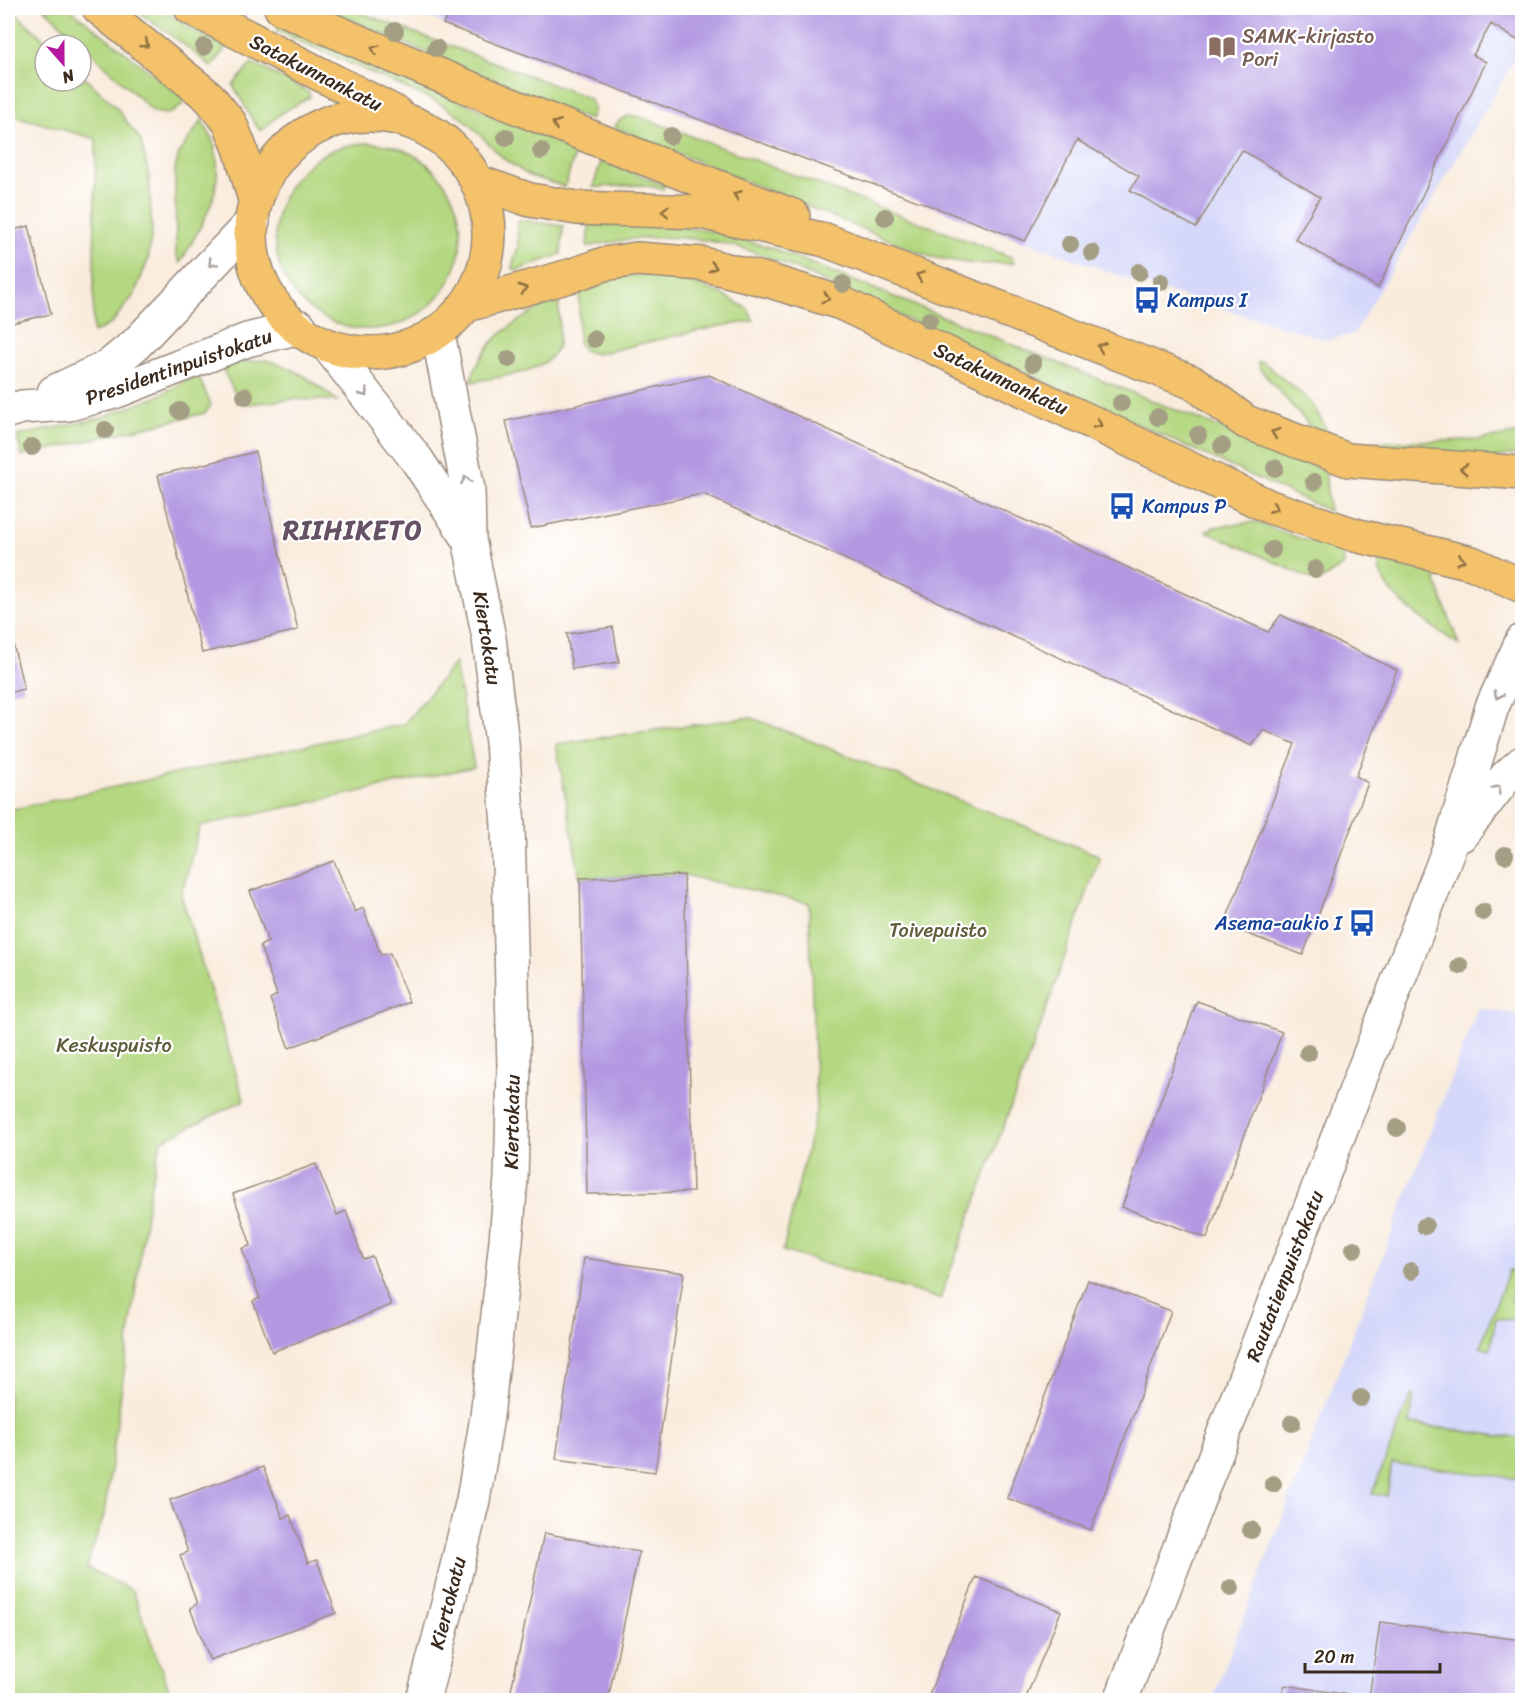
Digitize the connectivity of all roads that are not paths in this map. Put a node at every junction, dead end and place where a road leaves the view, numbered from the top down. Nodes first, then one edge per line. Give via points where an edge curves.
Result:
1 (99, 8) edge
2 (191, 8) edge
3 (281, 8) edge
4 (411, 121) junction
5 (478, 182) junction
6 (254, 211) junction
7 (825, 240) junction
8 (467, 305) junction
9 (300, 327) junction
10 (438, 333) junction
11 (328, 346) junction
12 (15, 409) edge
13 (1522, 473) edge
14 (469, 539) junction
15 (1522, 586) edge
16 (1522, 642) edge
17 (1522, 764) edge
18 (1448, 851) junction
19 (423, 1701) edge
20 (1121, 1701) edge

1 -> 6 main road via 209,97 230,123 240,148
2 - 4 main road, Satakunnankatu
7 -> 3 main road via 804,220 564,127
4 - 5 main road, Satakunnankatu via 441,137 464,160
4 - 6 main road via 369,114 327,123 292,143 268,171
7 -> 5 main road via 700,212 578,208 530,200
5 - 8 main road, Satakunnankatu via 488,212 487,260
6 - 9 main road via 251,238 259,278 283,315
6 -> 12 street, Presidentinpuistokatu via 136,344 109,366
13 -> 7 main road via 1348,460 1246,422 1194,383
8 - 10 main road
8 -> 15 main road, Satakunnankatu via 604,264 637,259 703,264 770,281 841,303 1270,507 1355,535 1472,563
9 - 11 main road
9 - 12 street, Presidentinpuistokatu via 247,340 117,391 69,404
10 - 11 main road via 410,347 370,353
14 -> 10 street, Kiertokatu via 468,489
11 -> 14 street, Kiertokatu via 417,460
14 - 19 street, Kiertokatu via 489,638 508,826 514,1067 511,1178 503,1281 481,1453
16 -> 18 street, Rautatienpuistokatu via 1492,707
18 -> 17 street, Rautatienpuistokatu via 1506,777
18 - 20 street, Rautatienpuistokatu

